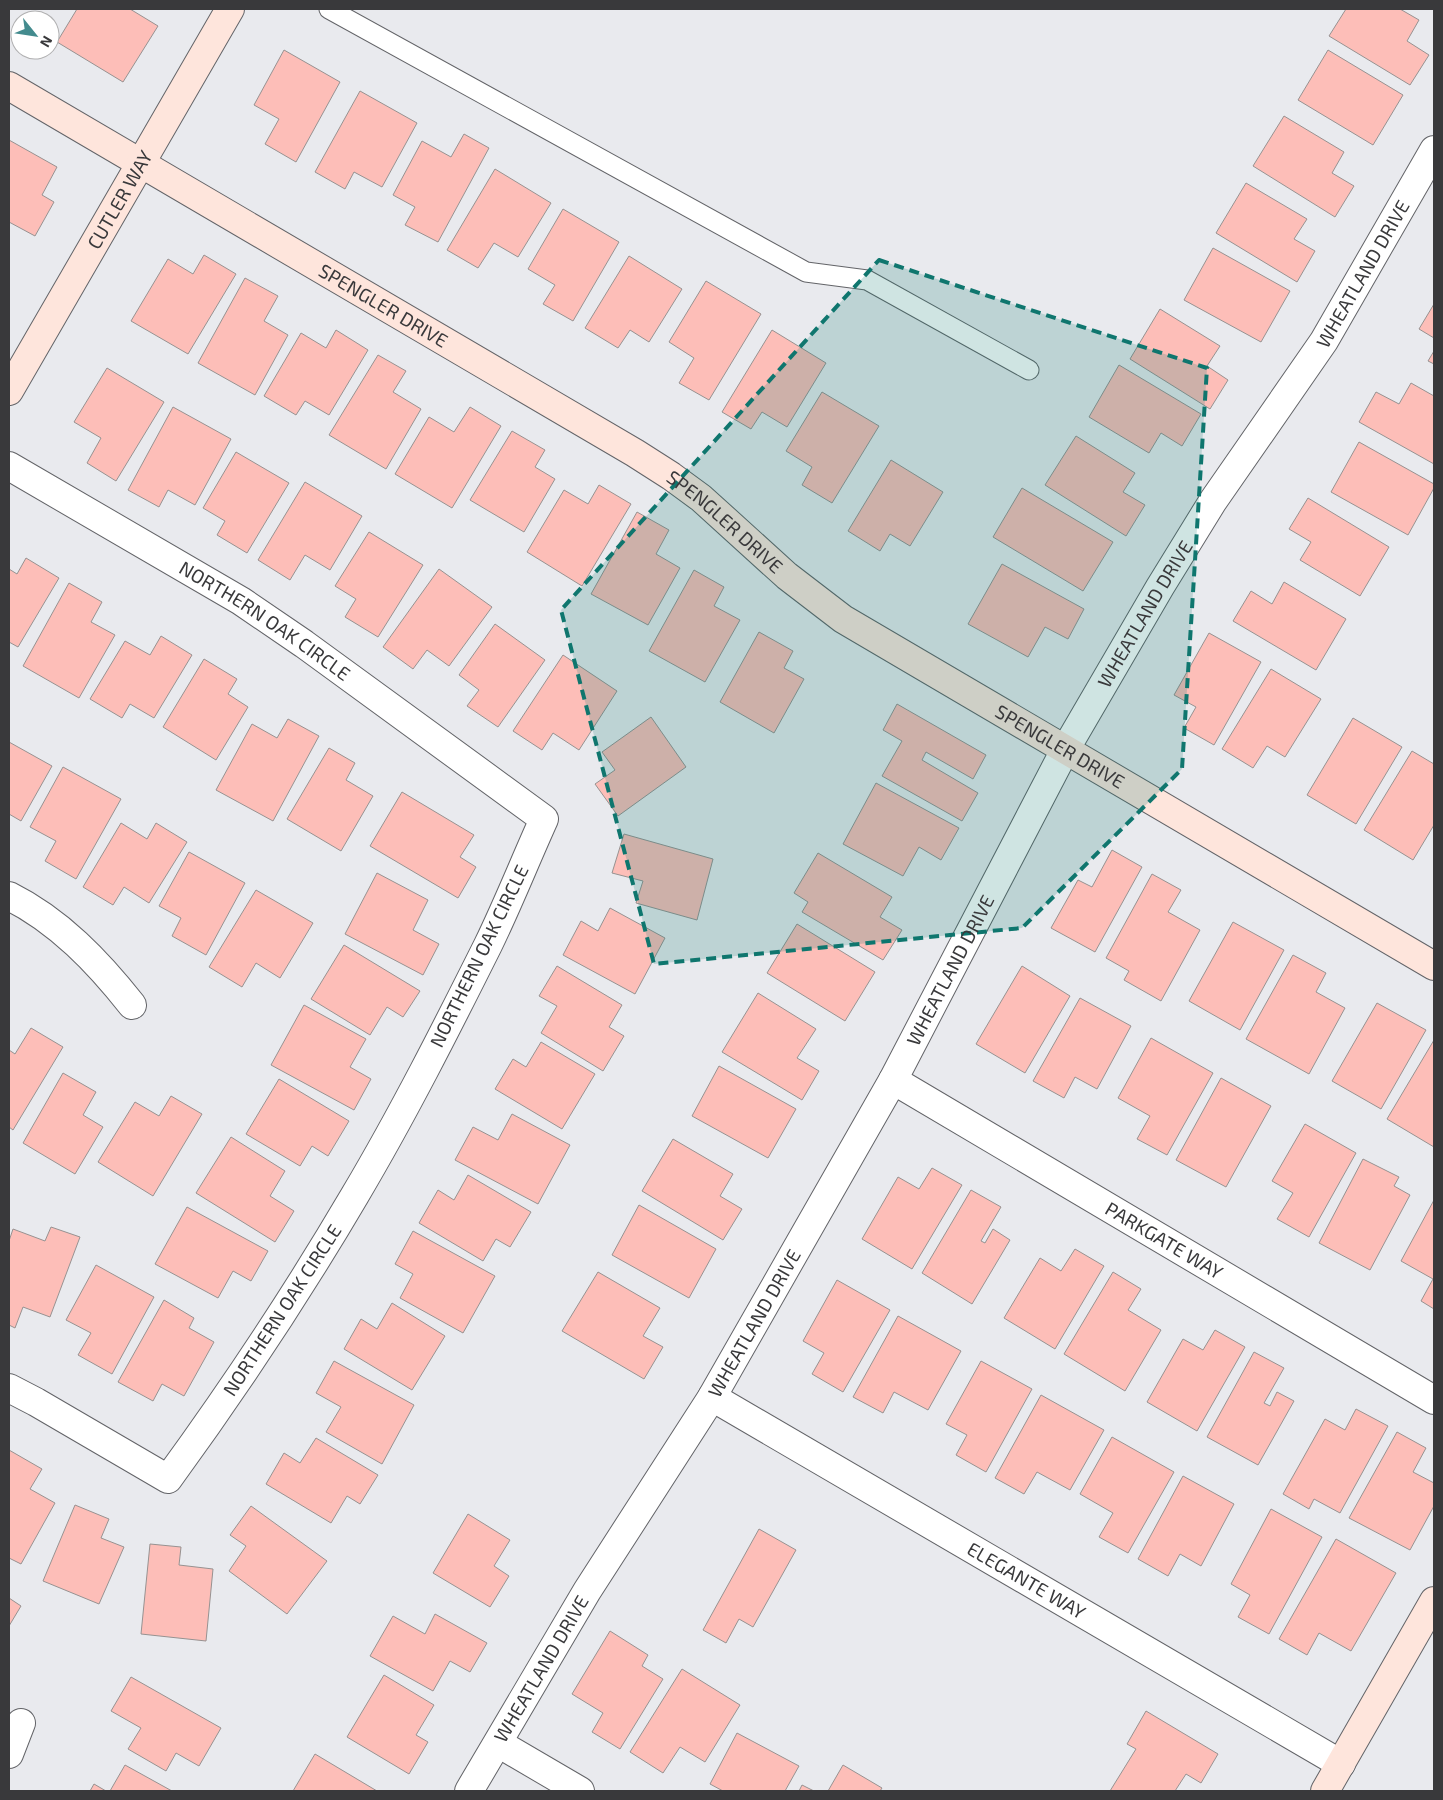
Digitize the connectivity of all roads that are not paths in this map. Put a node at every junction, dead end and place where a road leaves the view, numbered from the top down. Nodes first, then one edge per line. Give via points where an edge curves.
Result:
1 (230, 9) edge
2 (330, 9) edge
3 (9, 86) edge
4 (1434, 150) edge
5 (141, 164) junction
6 (1029, 370) dead end
7 (9, 391) edge
8 (9, 466) edge
9 (1066, 750) junction
10 (9, 896) edge
11 (1434, 966) edge
12 (132, 1005) dead end
13 (893, 1080) junction
14 (9, 1388) edge
15 (712, 1397) junction
16 (1434, 1400) edge
17 (1434, 1601) edge
18 (21, 1723) dead end
19 (498, 1744) junction
20 (9, 1754) edge
21 (1341, 1764) junction
22 (469, 1791) edge
23 (580, 1791) edge
24 (1325, 1791) edge

1 - 5 street, CUTLER WAY
2 - 6 lane via 806,272 867,280
3 - 5 street, SPENGLER DRIVE
4 - 9 street, WHEATLAND DRIVE via 1324,341 1213,501
5 - 7 street, CUTLER WAY
5 - 9 street, SPENGLER DRIVE via 635,453 702,498 786,576 843,619
8 - 14 street, NORTHERN OAK CIRCLE via 241,601 544,819 488,943 411,1095 356,1194 296,1291 168,1479
9 - 11 street, SPENGLER DRIVE
9 - 13 street, WHEATLAND DRIVE
10 - 12 street via 49,921 80,946
13 - 15 street, WHEATLAND DRIVE
13 - 16 street, PARKGATE WAY
15 - 19 street, WHEATLAND DRIVE via 587,1591
15 - 21 street, ELEGANTE WAY
17 - 21 street
18 - 20 street
19 - 22 street, WHEATLAND DRIVE
19 - 23 street
21 - 24 street

